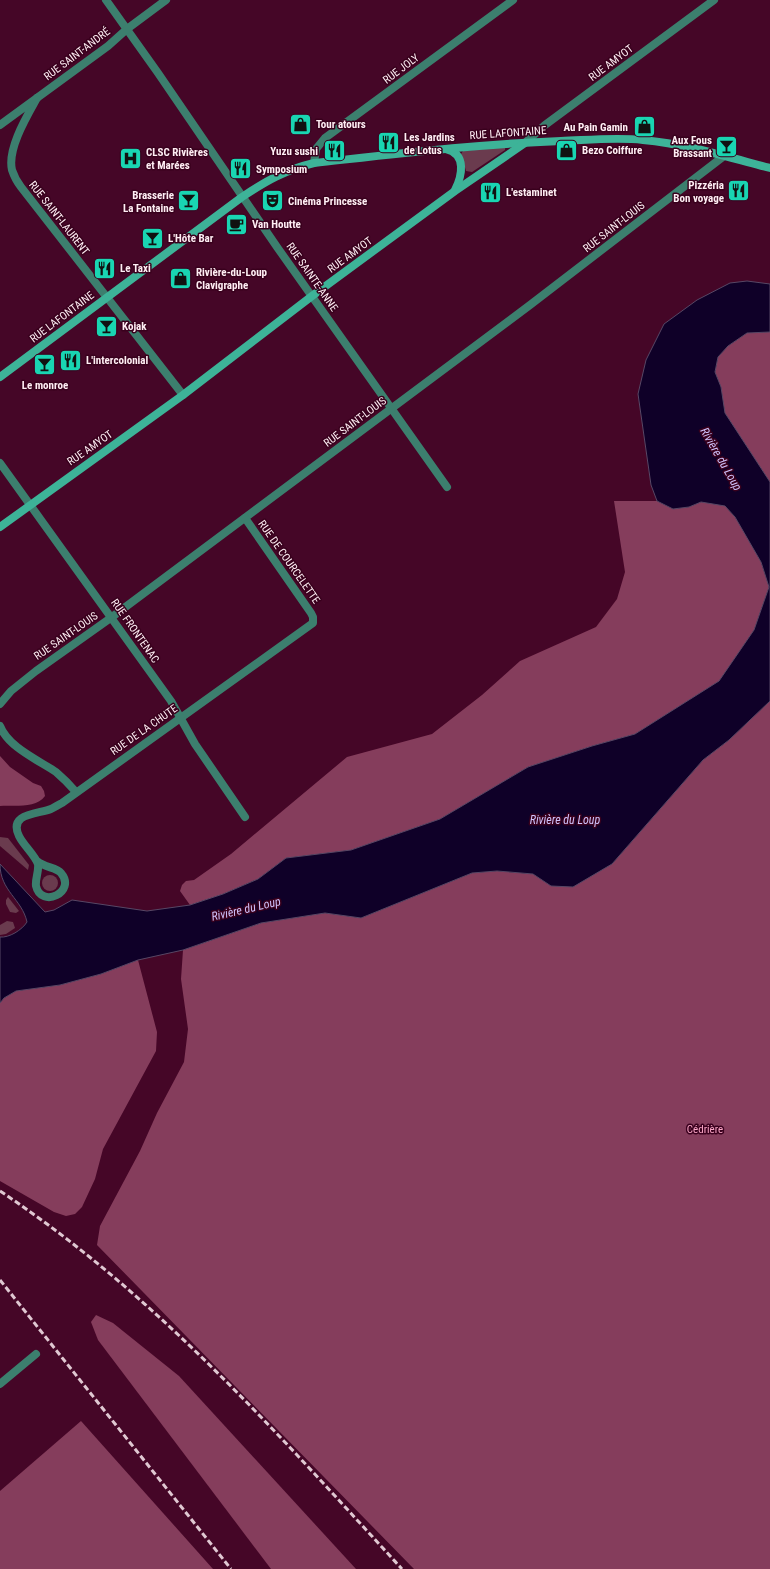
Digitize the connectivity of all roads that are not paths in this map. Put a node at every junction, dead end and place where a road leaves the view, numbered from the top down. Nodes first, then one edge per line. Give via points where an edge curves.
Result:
1 (106, 0) edge
2 (166, 0) edge
3 (513, 0) edge
4 (714, 0) edge
5 (127, 29) junction
6 (37, 98) junction
7 (0, 125) edge
8 (526, 142) junction
9 (446, 149) junction
10 (724, 156) junction
11 (314, 164) junction
12 (770, 168) edge
13 (455, 191) junction
14 (242, 197) junction
15 (312, 296) junction
16 (107, 297) junction
17 (0, 377) edge
18 (183, 395) junction
19 (391, 409) junction
20 (0, 463) edge
21 (447, 487) dead end
22 (30, 504) junction
23 (245, 518) junction
24 (0, 527) edge
25 (112, 617) junction
26 (314, 620) joint
27 (0, 704) edge
28 (180, 718) junction
29 (0, 726) edge
30 (76, 792) junction
31 (245, 817) dead end
32 (37, 861) junction
33 (36, 1354) dead end
34 (0, 1384) edge

1 - 5 street, RUE SAINTE-ANNE
2 - 5 street, RUE SAINT-ANDRÉ
3 - 11 street, RUE JOLY via 325,138 315,152
4 - 8 street, RUE AMYOT via 545,125
5 - 6 street, RUE SAINT-ANDRÉ
5 - 14 street, RUE SAINTE-ANNE
6 - 7 street, RUE SAINT-ANDRÉ
6 - 16 street, RUE SAINT-LAURENT via 19,135 12,156 12,171 20,187
8 - 9 main road, RUE LAFONTAINE
8 - 10 main road, RUE LAFONTAINE via 641,140
8 - 13 main road, RUE AMYOT
9 - 11 main road, RUE LAFONTAINE
9 - 13 main road via 456,154 461,164 461,175
10 - 12 main road, RUE LAFONTAINE
10 - 19 street, RUE SAINT-LOUIS
11 - 14 main road, RUE LAFONTAINE via 279,174
13 - 15 main road, RUE AMYOT
14 - 15 street, RUE SAINTE-ANNE
14 - 16 main road, RUE LAFONTAINE
15 - 18 main road, RUE AMYOT
15 - 19 street, RUE SAINTE-ANNE
16 - 17 main road, RUE LAFONTAINE
16 - 18 street, RUE SAINT-LAURENT
18 - 22 main road, RUE AMYOT
19 - 21 street, RUE SAINTE-ANNE
19 - 23 street, RUE SAINT-LOUIS
20 - 22 street, RUE FRONTENAC
22 - 24 main road, RUE AMYOT
22 - 25 street, RUE FRONTENAC
23 - 25 street, RUE SAINT-LOUIS
23 - 26 street, RUE DE COURCELETTE
25 - 27 street, RUE SAINT-LOUIS via 31,675
25 - 28 street, RUE FRONTENAC via 171,701
26 - 28 street, RUE DE LA CHUTE
28 - 30 street, RUE DE LA CHUTE
28 - 31 street, RUE FRONTENAC
29 - 30 street via 2,732 22,751 56,772
30 - 32 street, RUE DE LA CHUTE via 51,809 25,815 18,821 18,834
32 - 32 street via 38,891 46,897 58,895 64,888 63,876 58,870
33 - 34 street

